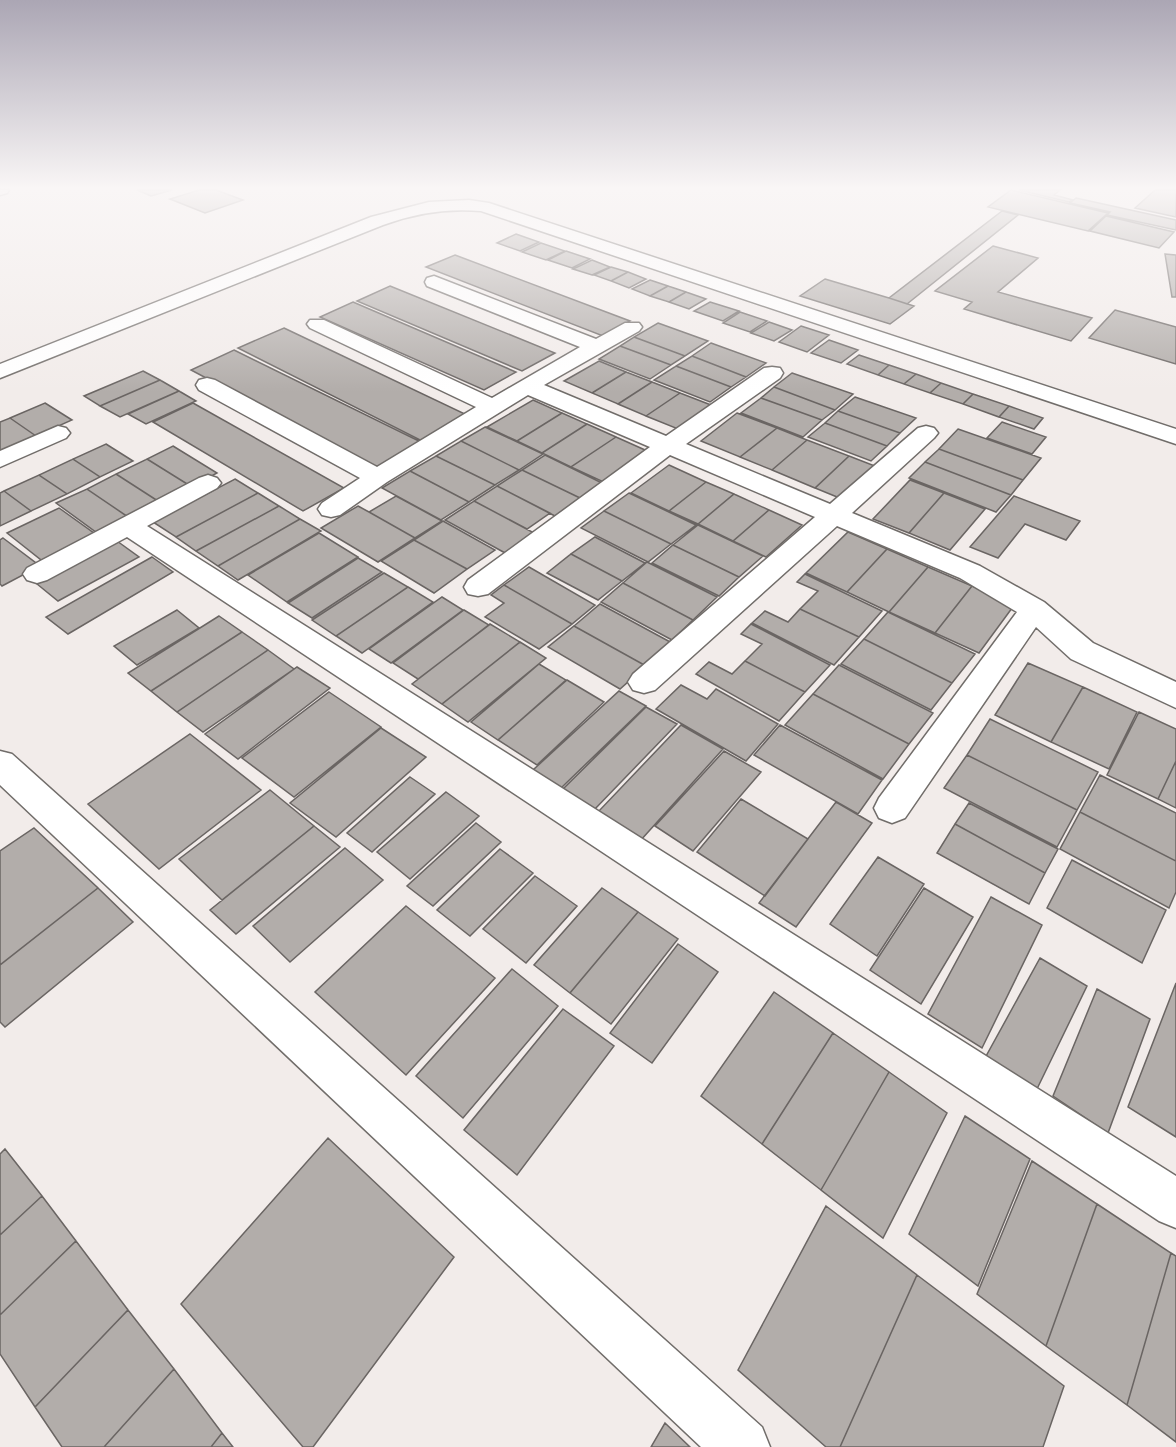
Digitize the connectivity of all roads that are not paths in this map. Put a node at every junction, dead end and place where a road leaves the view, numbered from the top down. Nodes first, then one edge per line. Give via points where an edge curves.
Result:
1 (286, 258) edge
2 (637, 258) edge
3 (434, 282) dead end
4 (317, 324) dead end
5 (632, 327) dead end
6 (598, 347) junction
7 (0, 372) edge
8 (772, 373) dead end
9 (207, 385) dead end
10 (527, 386) junction
11 (494, 407) junction
12 (58, 433) dead end
13 (926, 433) dead end
14 (1176, 437) edge
15 (668, 446) junction
16 (0, 460) edge
17 (378, 477) junction
18 (208, 483) dead end
19 (331, 509) dead end
20 (835, 515) junction
21 (128, 526) junction
22 (36, 574) dead end
23 (478, 587) dead end
24 (1034, 609) junction
25 (644, 682) dead end
26 (1176, 696) edge
27 (0, 764) edge
28 (892, 808) dead end
29 (1176, 1204) edge
30 (742, 1447) edge

1 - 7 street
2 - 14 street
3 - 6 street
4 - 11 street
5 - 6 street
6 - 10 street
8 - 15 street
9 - 17 street
10 - 11 street
10 - 15 street
11 - 17 street
12 - 16 street
13 - 20 street
15 - 20 street
15 - 23 street
17 - 19 street
18 - 21 street
20 - 24 street via 970,572
20 - 25 street
21 - 22 street
21 - 29 street
24 - 26 street via 1082,651
24 - 28 street
27 - 30 street

